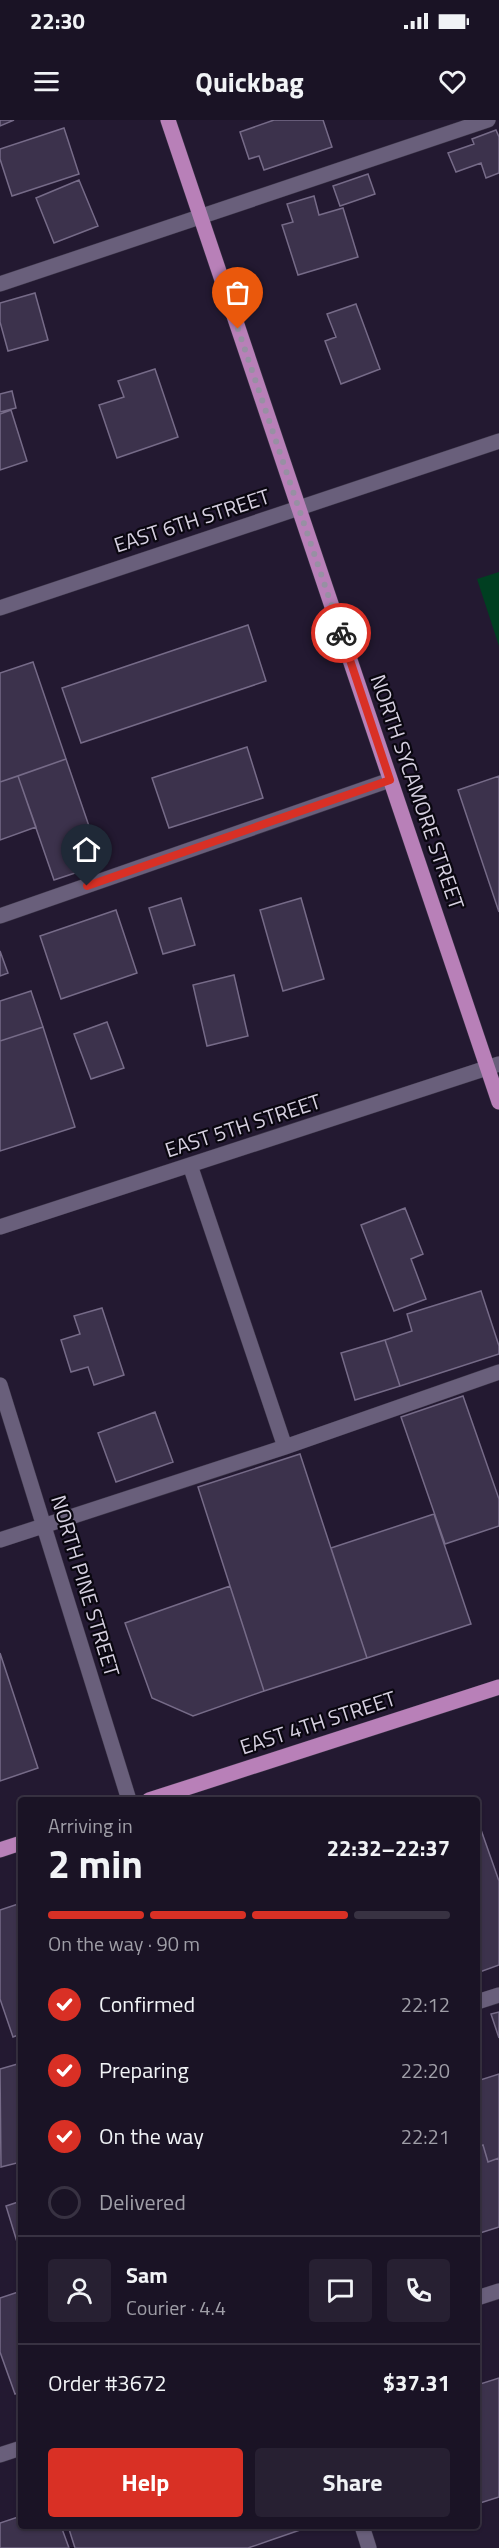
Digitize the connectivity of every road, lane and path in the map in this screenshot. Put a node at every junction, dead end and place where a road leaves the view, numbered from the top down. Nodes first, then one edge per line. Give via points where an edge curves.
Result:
1 (168, 120) edge
2 (488, 120) edge
3 (200, 217) junction
4 (0, 284) edge
5 (499, 441) edge
6 (298, 508) junction
7 (0, 608) edge
8 (390, 780) junction
9 (0, 916) edge
10 (493, 1066) edge
11 (499, 1102) edge
12 (190, 1165) junction
13 (0, 1227) edge
14 (499, 1372) edge
15 (0, 1385) edge
16 (285, 1447) junction
17 (46, 1526) junction
18 (0, 1540) edge
19 (499, 1687) edge
20 (128, 1797) edge
21 (158, 1797) edge
22 (18, 1844) edge
23 (0, 1850) edge
24 (499, 1995) edge
25 (480, 2001) edge
26 (499, 2291) edge
27 (480, 2297) edge
28 (18, 2449) edge
29 (0, 2455) edge
30 (363, 2529) edge
31 (369, 2548) edge

1 - 3 main road, NORTH SYCAMORE STREET
2 - 3 street
3 - 4 street
3 - 6 main road, NORTH SYCAMORE STREET
5 - 6 street, EAST 6TH STREET
6 - 7 street, EAST 6TH STREET
6 - 8 main road, NORTH SYCAMORE STREET
8 - 9 street
8 - 10 main road, NORTH SYCAMORE STREET
10 - 11 main road, NORTH SYCAMORE STREET
10 - 12 street, EAST 5TH STREET
12 - 13 street, EAST 5TH STREET
12 - 16 street
14 - 16 street
15 - 17 street, NORTH PINE STREET
16 - 17 street
17 - 18 street
17 - 20 street, NORTH PINE STREET
19 - 21 main road, EAST 4TH STREET
22 - 23 main road
24 - 25 street
26 - 27 street
28 - 29 street
30 - 31 street

